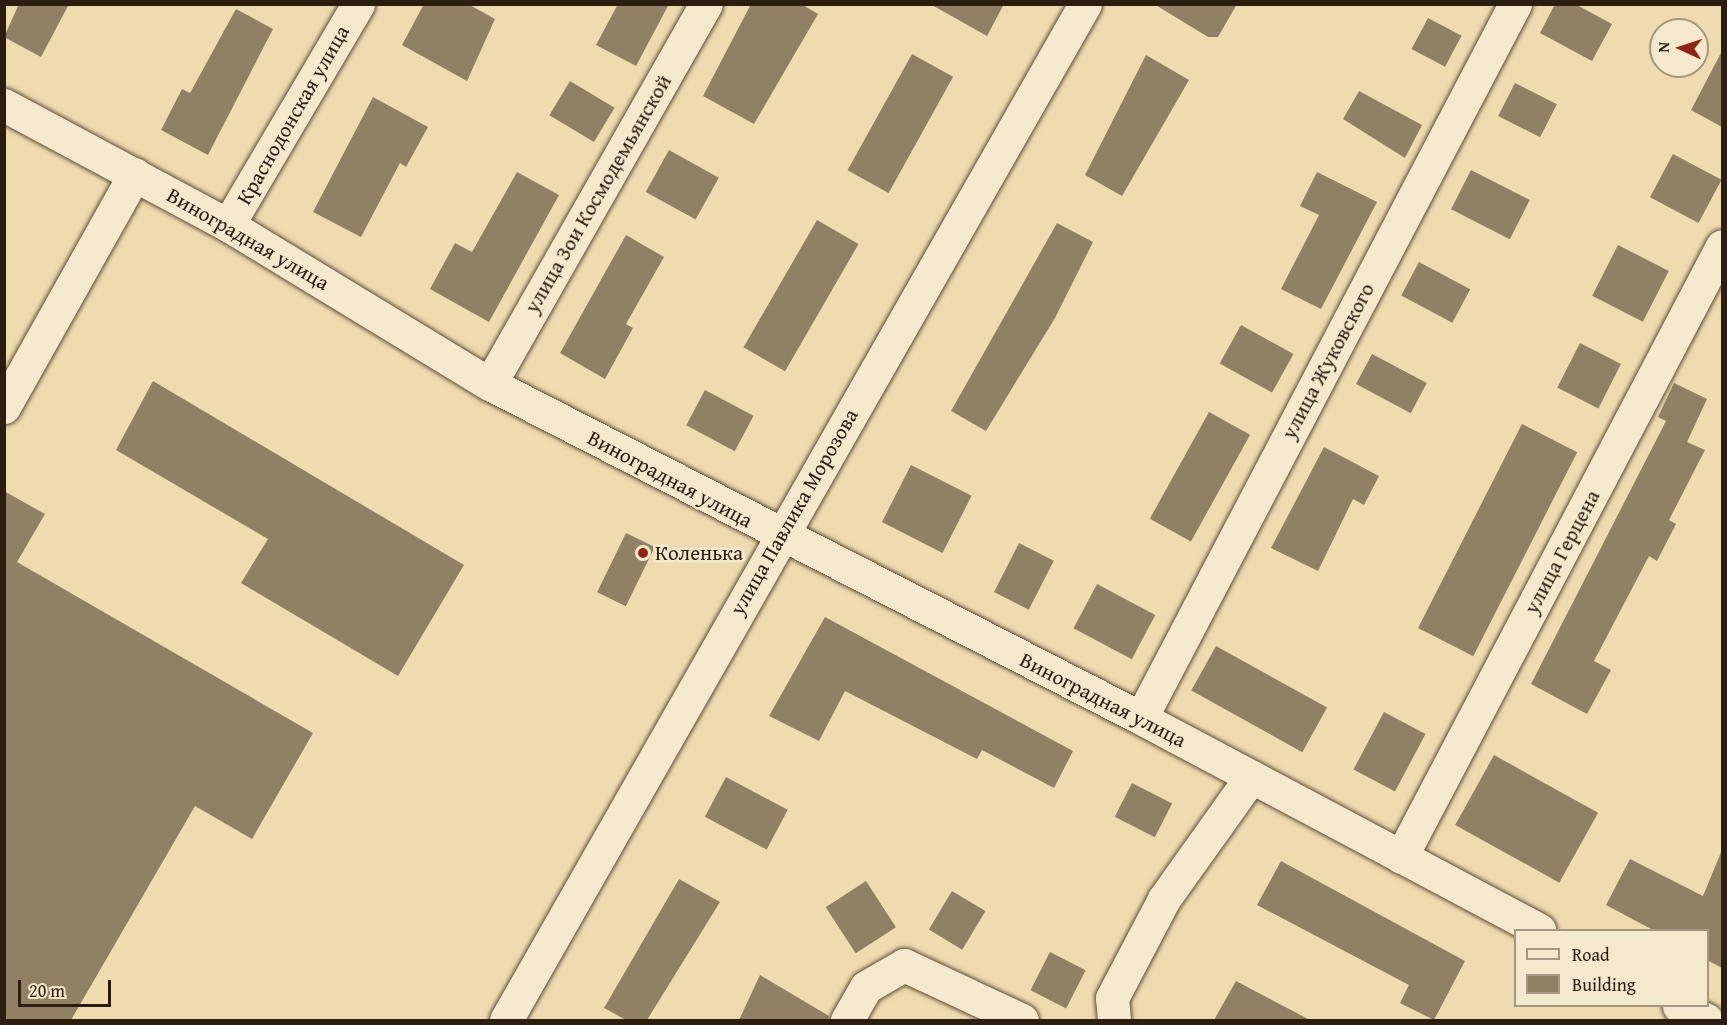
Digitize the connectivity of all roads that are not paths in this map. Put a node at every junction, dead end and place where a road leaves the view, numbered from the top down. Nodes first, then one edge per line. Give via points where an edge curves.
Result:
1 (358, 4) edge
2 (706, 4) edge
3 (1085, 4) edge
4 (1515, 4) edge
5 (4, 105) edge
6 (135, 174) junction
7 (228, 225) junction
8 (1722, 246) edge
9 (490, 384) junction
10 (4, 407) edge
11 (780, 536) junction
12 (1141, 718) junction
13 (1251, 777) junction
14 (1401, 857) junction
15 (1537, 929) edge
16 (1683, 1007) edge
17 (506, 1020) edge
18 (847, 1020) edge
19 (1022, 1020) edge
20 (1114, 1020) edge
21 (1707, 1020) edge

1 - 7 street, Краснодонская улица
2 - 9 street, улица Зои Космодемьянской
3 - 11 street, улица Павлика Морозова
4 - 12 street, улица Жуковского
5 - 6 street, Виноградная улица
6 - 7 street, Виноградная улица
6 - 10 street
7 - 9 street, Виноградная улица
8 - 14 street, улица Герцена
9 - 11 street, Виноградная улица
11 - 12 street, Виноградная улица
11 - 17 street, улица Павлика Морозова
12 - 13 street, Виноградная улица
13 - 14 street, Виноградная улица
13 - 20 street via 1164,899 1112,998
14 - 15 street, Виноградная улица
16 - 21 street
18 - 19 street via 866,987 904,965

